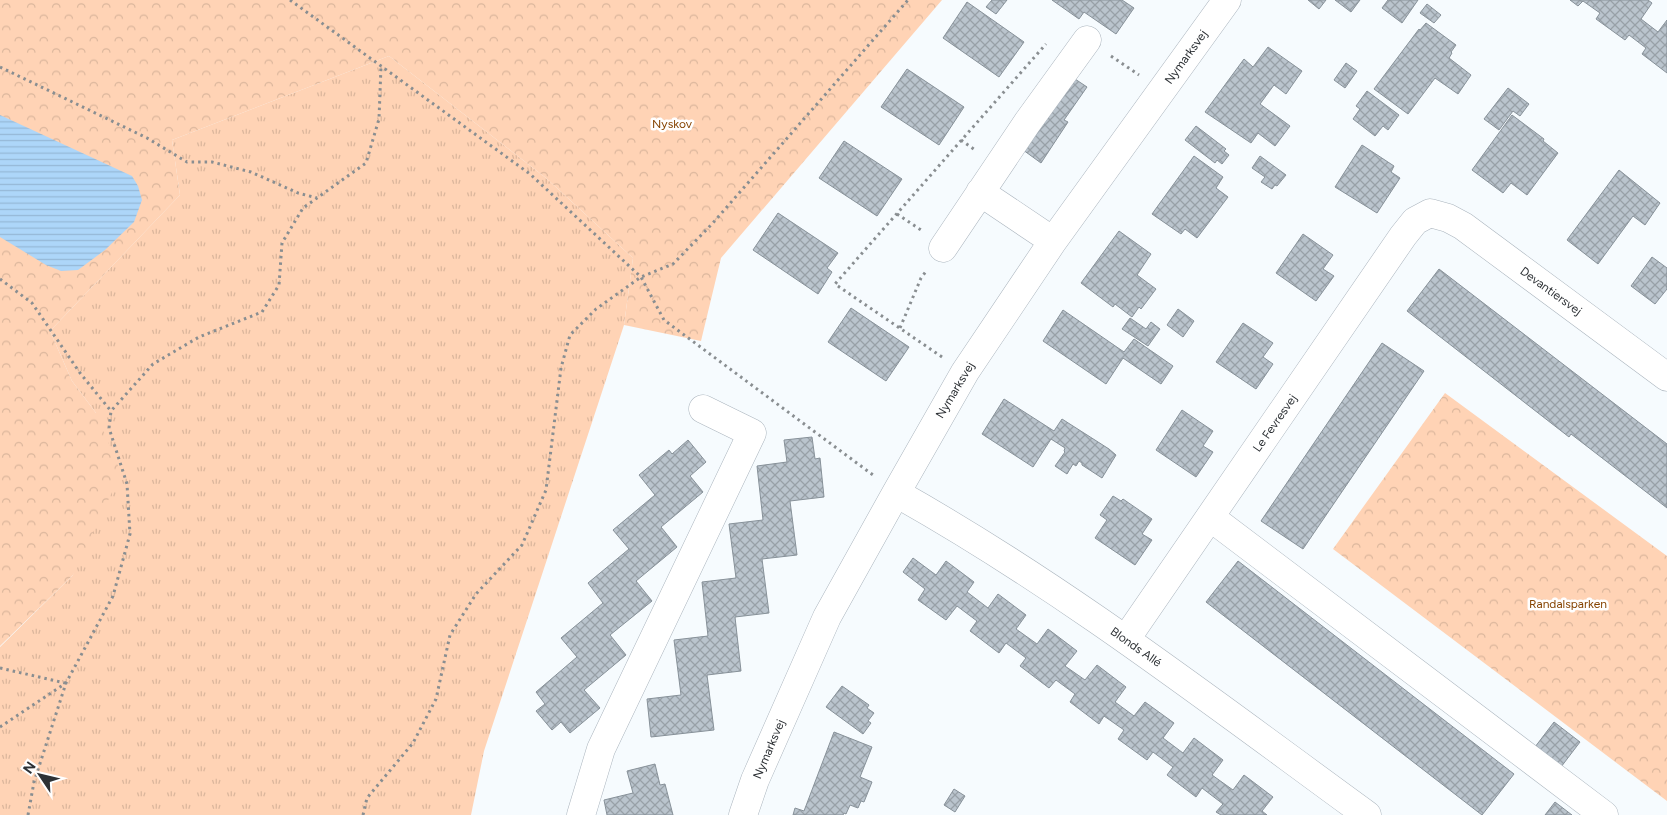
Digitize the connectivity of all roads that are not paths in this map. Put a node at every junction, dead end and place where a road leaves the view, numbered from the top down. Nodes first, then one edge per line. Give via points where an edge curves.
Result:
1 (1227, 0) edge
2 (1087, 40) dead end
3 (980, 192) junction
4 (1430, 213) joint
5 (1053, 241) junction
6 (943, 248) road end
7 (1667, 376) edge
8 (703, 409) dead end
9 (896, 492) junction
10 (1210, 517) junction
11 (1126, 639) junction
12 (581, 815) edge
13 (743, 815) edge
14 (1367, 815) edge
15 (1604, 815) edge

1 - 5 street, Nymarksvej
2 - 3 street
3 - 5 street
3 - 6 street
4 - 7 street, Devantiersvej via 1463,226
4 - 10 street, Le Fevresvej via 1415,221 1403,236
5 - 9 street, Nymarksvej via 969,366
8 - 12 street via 752,433 601,749
9 - 11 street, Blonds Allé via 1006,558
9 - 13 street, Nymarksvej via 826,617
10 - 11 street, Le Fevresvej
10 - 15 street
11 - 14 street, Blonds Allé

